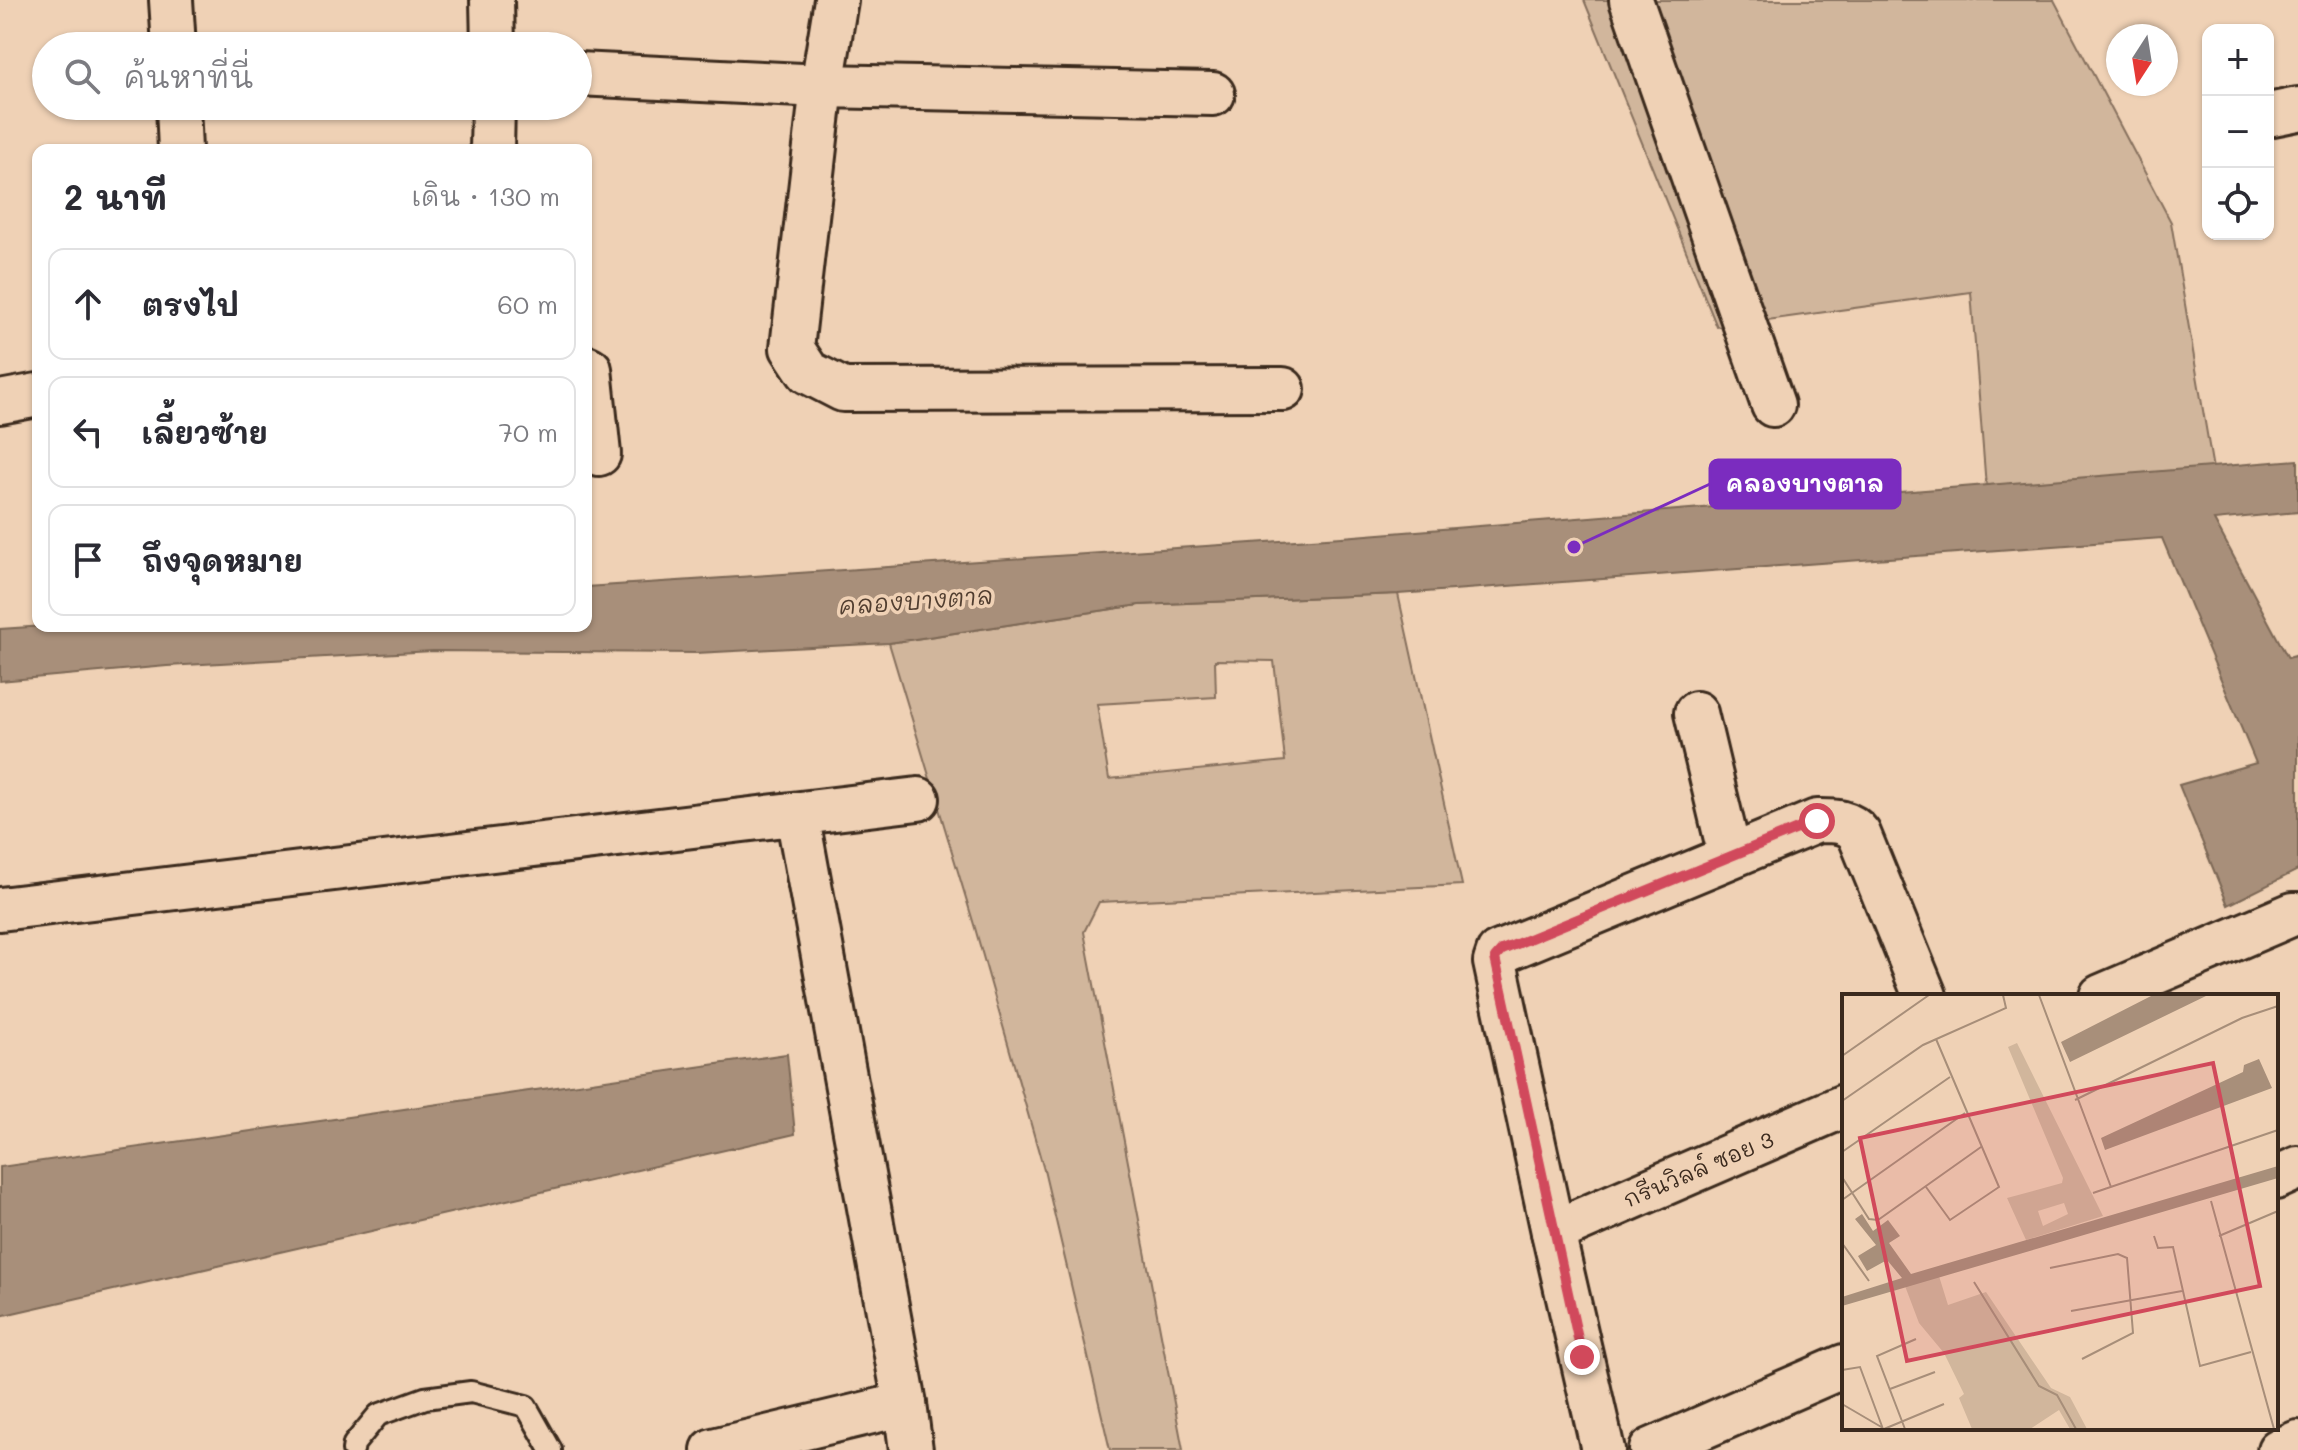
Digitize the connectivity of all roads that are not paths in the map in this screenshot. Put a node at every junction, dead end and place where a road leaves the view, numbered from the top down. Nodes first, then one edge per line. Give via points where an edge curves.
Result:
1 (171, 0) edge
2 (492, 0) edge
3 (836, 0) edge
4 (1631, 0) edge
5 (173, 32) edge
6 (493, 32) edge
7 (592, 75) edge
8 (822, 86) junction
9 (1213, 94) dead end
10 (2298, 109) edge
11 (2274, 114) edge
12 (179, 120) edge
13 (493, 120) edge
14 (180, 144) edge
15 (492, 144) edge
16 (592, 388) edge
17 (1283, 389) dead end
18 (32, 396) edge
19 (0, 402) edge
20 (1773, 405) dead end
21 (599, 454) dead end
22 (1696, 713) dead end
23 (918, 799) dead end
24 (797, 814) junction
25 (1730, 856) junction
26 (0, 909) edge
27 (2298, 914) edge
28 (1924, 994) edge
29 (2106, 994) edge
30 (1842, 1107) edge
31 (2298, 1168) edge
32 (2278, 1177) edge
33 (1553, 1232) junction
34 (1842, 1367) edge
35 (905, 1404) junction
36 (2298, 1442) edge
37 (353, 1450) edge
38 (551, 1450) edge
39 (713, 1450) edge
40 (911, 1450) edge
41 (1603, 1450) edge
42 (1651, 1450) edge
43 (2279, 1450) edge

1 - 5 street
2 - 6 street
3 - 8 street
4 - 20 street
7 - 8 street
8 - 9 street
8 - 17 street via 792,348 820,380 843,390
10 - 11 street
12 - 14 street
13 - 15 street
16 - 21 street
18 - 19 street
22 - 25 street
23 - 24 street
24 - 26 street
24 - 35 street
25 - 28 street via 1817,821 1854,827
25 - 33 street via 1502,950 1495,958
27 - 29 street
30 - 33 street, กรีนวิลล์ ซอย 3
31 - 32 street
33 - 41 street
34 - 42 street
35 - 39 street
35 - 40 street
36 - 43 street
37 - 38 lane via 378,1415 425,1398 471,1392 526,1406

